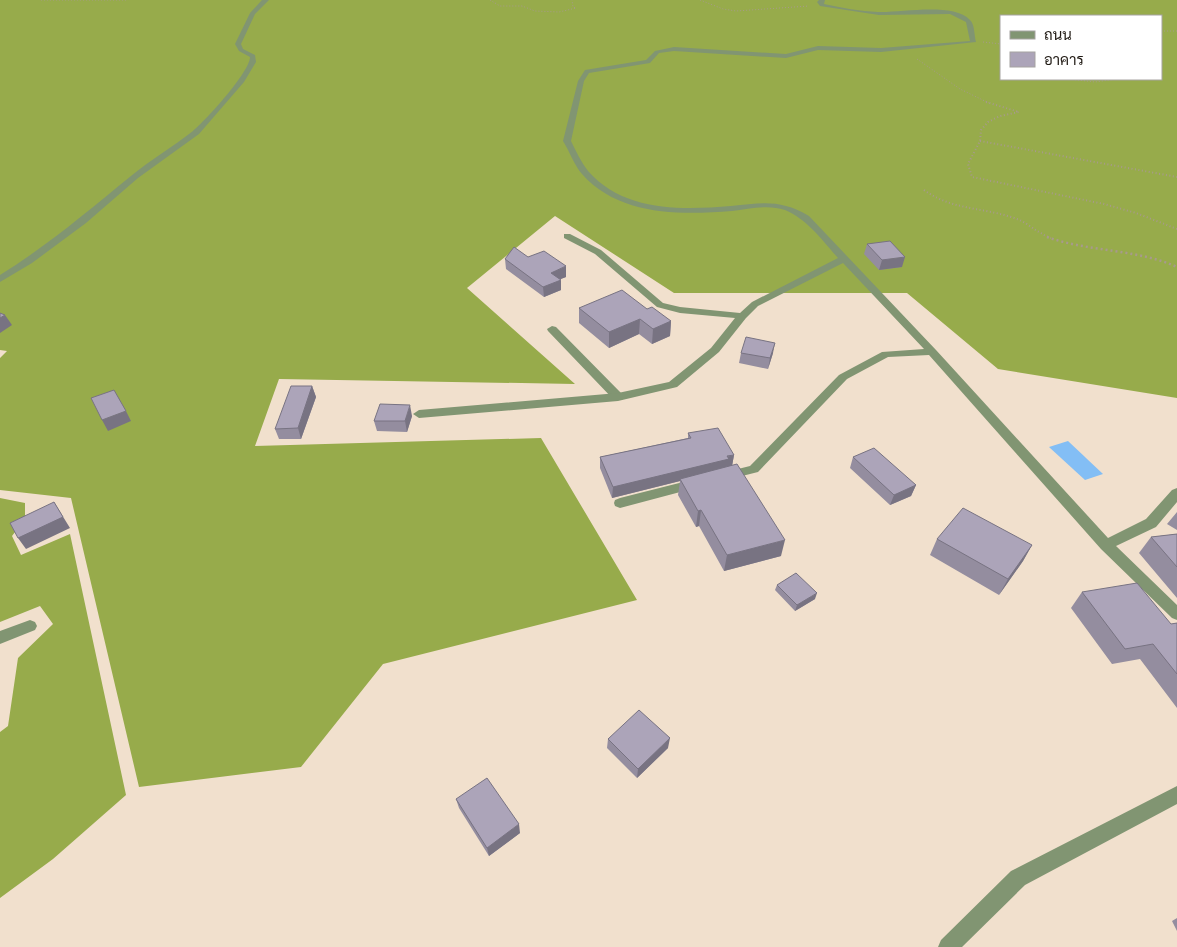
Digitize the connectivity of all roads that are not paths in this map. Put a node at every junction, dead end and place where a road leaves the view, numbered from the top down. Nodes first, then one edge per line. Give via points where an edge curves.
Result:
1 (266, 0) edge
2 (822, 2) edge
3 (567, 236) dead end
4 (843, 259) junction
5 (0, 278) edge
6 (742, 316) junction
7 (552, 329) dead end
8 (932, 352) junction
9 (618, 396) junction
10 (420, 414) dead end
11 (1177, 492) edge
12 (620, 503) dead end
13 (1106, 545) junction
14 (1177, 614) edge
15 (30, 626) dead end
16 (0, 638) edge
17 (1177, 795) edge
18 (948, 947) edge

1 - 5 street via 251,15 238,44 241,50 253,56 253,62 242,81 196,132 135,176 83,221
2 - 4 street via 844,10 957,15 967,20 973,42 881,50 818,48 786,56 674,49 657,52 648,62 587,71 581,81 567,141 585,172 603,188 645,207 690,211 774,204 788,207 806,218
3 - 6 street via 598,252 660,305
4 - 6 street via 756,304
4 - 8 street
6 - 9 street via 715,350 673,385
7 - 9 street
8 - 12 street via 886,354 843,376 754,469
8 - 13 street
9 - 10 street
11 - 13 street via 1151,523
13 - 14 street
15 - 16 street
17 - 18 street via 1018,878

